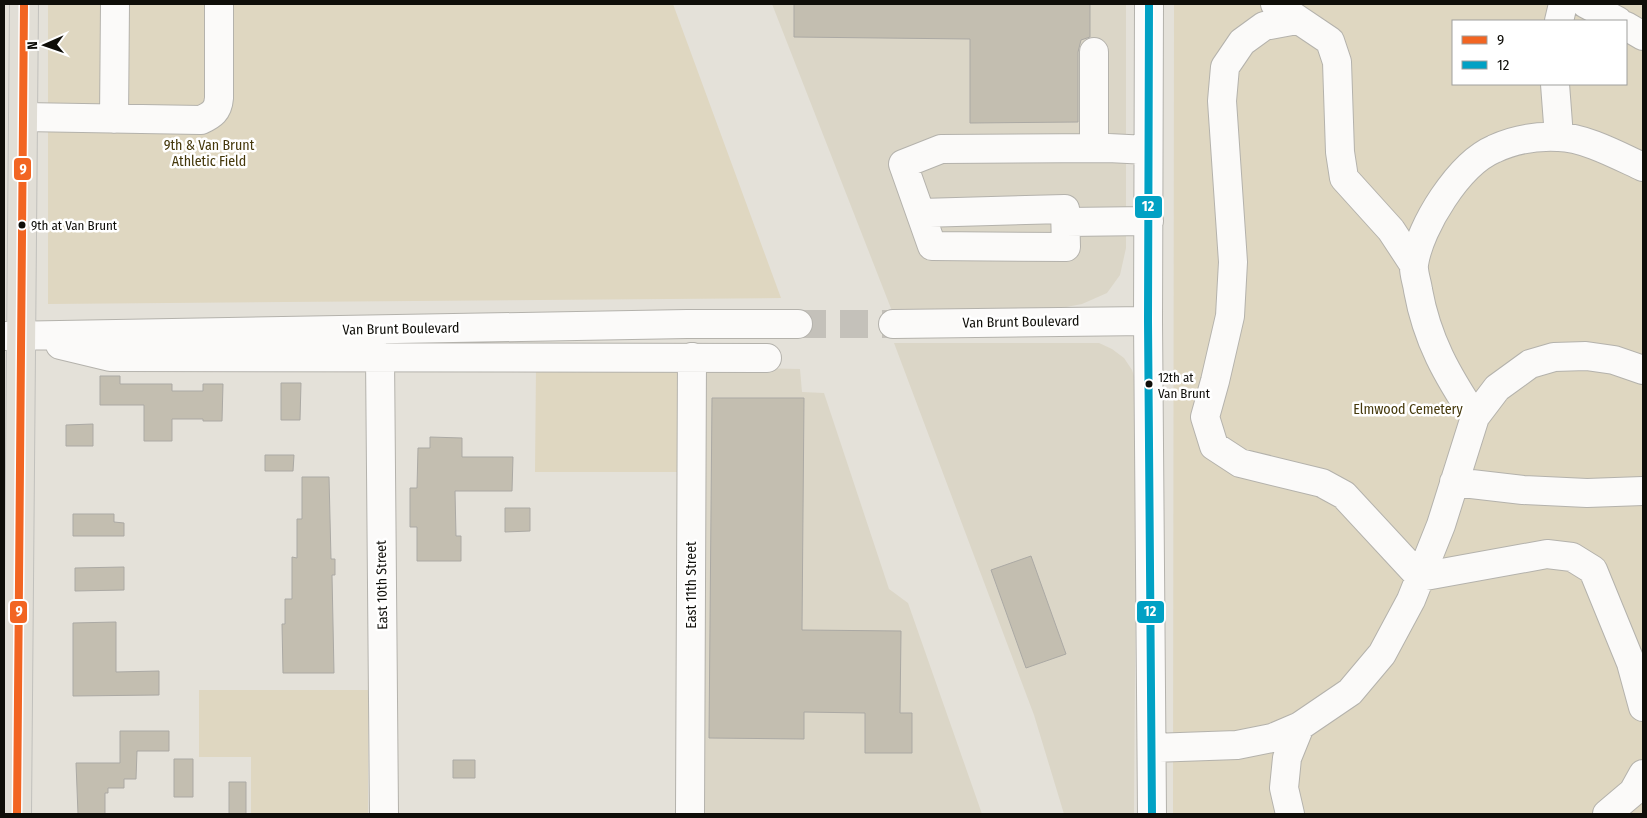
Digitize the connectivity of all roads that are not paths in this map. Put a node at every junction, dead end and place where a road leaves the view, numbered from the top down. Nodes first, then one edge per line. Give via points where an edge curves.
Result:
1 (24, 4) edge
2 (115, 4) edge
3 (219, 4) edge
4 (1149, 4) edge
5 (1275, 4) edge
6 (1563, 4) edge
7 (1586, 4) edge
8 (1296, 20) junction
9 (1559, 20) edge
10 (1616, 20) edge
11 (1627, 27) edge
12 (1643, 36) edge
13 (1094, 52) dead end
14 (1555, 85) edge
15 (23, 117) junction
16 (114, 119) junction
17 (1559, 137) junction
18 (1094, 148) junction
19 (1148, 150) junction
20 (1643, 166) edge
21 (921, 213) junction
22 (1149, 221) junction
23 (1066, 222) junction
24 (1414, 265) junction
25 (1148, 321) junction
26 (798, 324) tunnel mouth
27 (894, 324) tunnel mouth
28 (13, 336) edge
29 (1643, 352) edge
30 (380, 356) junction
31 (692, 357) junction
32 (767, 358) dead end
33 (1614, 360) junction
34 (1643, 370) edge
35 (1475, 417) junction
36 (1454, 482) junction
37 (1643, 491) edge
38 (1611, 492) junction
39 (1643, 512) edge
40 (1420, 577) junction
41 (1643, 707) edge
42 (1300, 726) junction
43 (11, 738) edge
44 (1152, 748) junction
45 (1643, 774) edge
46 (17, 814) edge
47 (384, 814) edge
48 (690, 814) edge
49 (1152, 814) edge
50 (1290, 814) edge
51 (1607, 814) edge

1 - 15 main road
2 - 16 street
3 - 16 street via 219,98 218,107 212,115 201,120
4 - 19 street
5 - 8 street
6 - 9 street
7 - 10 street
8 - 24 street via 1330,41 1337,62 1344,178 1391,230
8 - 40 street via 1264,26 1242,42 1225,67 1222,101 1233,262 1230,316 1205,417 1214,446 1240,463 1322,483 1344,495
11 - 12 street
13 - 18 street
14 - 17 street
15 - 16 street
15 - 28 main road
17 - 20 street via 1591,144
17 - 24 street via 1528,139 1494,149 1466,168 1438,204
18 - 19 street
18 - 21 street via 941,149 903,164
19 - 22 street
21 - 23 street via 1065,209
21 - 23 street via 932,246 1066,248
22 - 23 street
22 - 25 street
24 - 35 street via 1433,347
25 - 27 street, Van Brunt Boulevard
25 - 44 street
26 - 28 street, Van Brunt Boulevard
28 - 30 street via 110,357
28 - 43 main road
29 - 33 street
30 - 31 street
30 - 47 street, East 10th Street
31 - 32 street
31 - 48 street, East 11th Street
33 - 34 street
33 - 35 street via 1586,356 1554,357 1530,364 1497,388
35 - 36 street
36 - 38 street via 1523,490
36 - 40 street
37 - 38 street
38 - 39 street
40 - 41 street via 1547,554 1572,557 1593,570 1631,663
40 - 42 street via 1382,654 1350,692
42 - 44 street via 1272,738 1237,745
42 - 50 street via 1287,758 1284,788
43 - 46 main road
44 - 49 street
45 - 51 street via 1633,792

